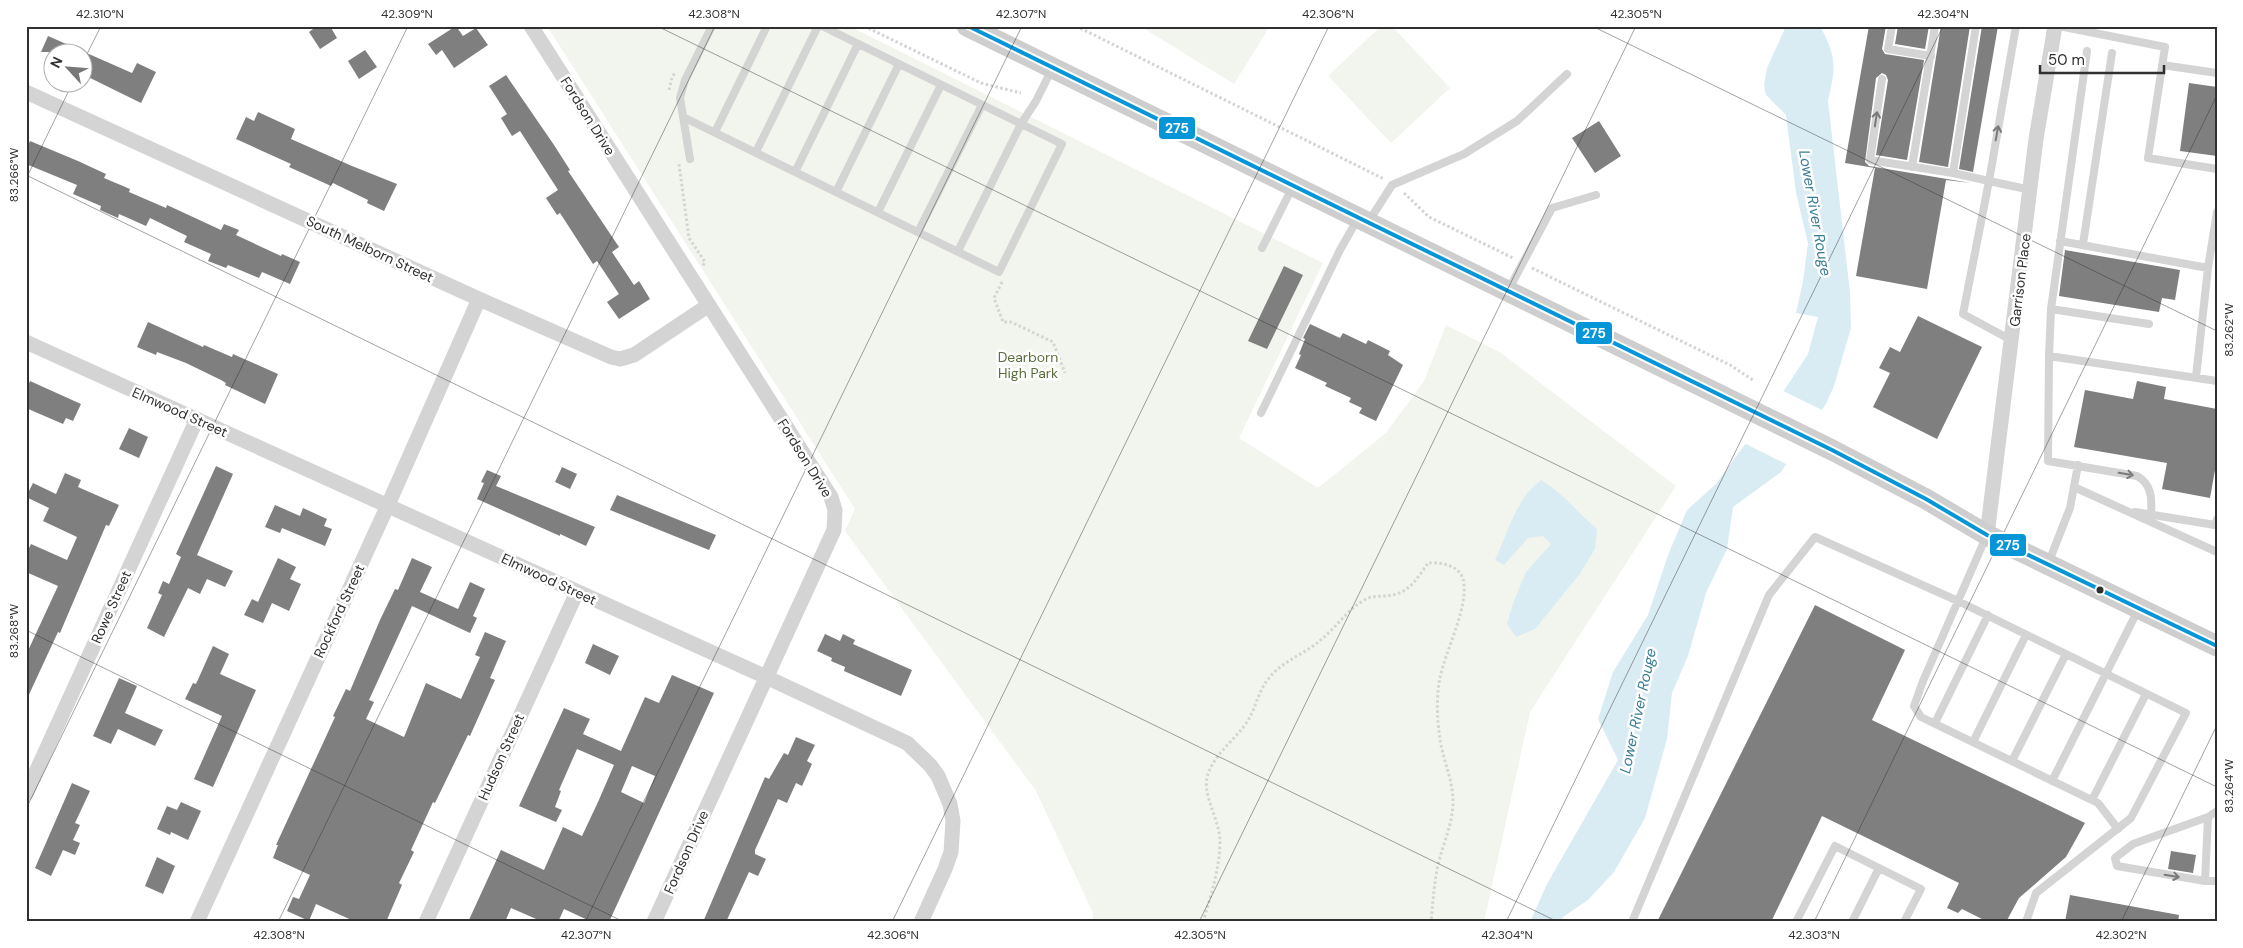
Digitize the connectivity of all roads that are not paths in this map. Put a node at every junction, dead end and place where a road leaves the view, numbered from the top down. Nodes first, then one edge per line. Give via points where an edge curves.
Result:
1 (531, 26) edge
2 (712, 26) edge
3 (767, 26) edge
4 (818, 26) edge
5 (822, 26) edge
6 (1892, 26) edge
7 (1935, 26) edge
8 (1976, 26) edge
9 (2016, 26) edge
10 (2055, 26) edge
11 (2059, 26) edge
12 (970, 27) edge
13 (858, 44) junction
14 (2087, 51) dead end
15 (2112, 53) dead end
16 (1930, 56) junction
17 (899, 64) junction
18 (2162, 65) junction
19 (1053, 68) junction
20 (2217, 73) edge
21 (1567, 74) dead end
22 (1882, 79) dead end
23 (941, 84) junction
24 (26, 92) edge
25 (982, 104) junction
26 (683, 116) junction
27 (1021, 124) junction
28 (715, 132) junction
29 (756, 152) junction
30 (690, 160) dead end
31 (1912, 166) junction
32 (2217, 169) edge
33 (795, 172) junction
34 (1953, 173) junction
35 (1989, 181) junction
36 (1293, 186) junction
37 (2031, 190) junction
38 (836, 192) junction
39 (1596, 195) dead end
40 (878, 212) junction
41 (2217, 212) edge
42 (1363, 220) junction
43 (918, 232) junction
44 (2060, 241) junction
45 (2083, 244) junction
46 (1262, 248) dead end
47 (958, 251) junction
48 (2208, 268) junction
49 (1508, 291) junction
50 (479, 299) junction
51 (709, 305) junction
52 (2051, 309) junction
53 (2149, 324) dead end
54 (2013, 340) junction
55 (26, 342) edge
56 (2049, 356) junction
57 (2196, 377) junction
58 (2217, 381) edge
59 (1261, 413) dead end
60 (196, 419) junction
61 (2078, 465) junction
62 (2074, 487) junction
63 (388, 505) junction
64 (2126, 510) junction
65 (2151, 514) junction
66 (2217, 519) edge
67 (1987, 535) junction
68 (2217, 552) edge
69 (2048, 564) junction
70 (576, 592) junction
71 (1958, 601) junction
72 (2139, 608) junction
73 (1988, 616) junction
74 (2026, 634) junction
75 (2217, 646) edge
76 (2066, 654) junction
77 (2105, 674) junction
78 (766, 677) junction
79 (2146, 694) junction
80 (1934, 724) junction
81 (1973, 742) junction
82 (2012, 761) junction
83 (2052, 781) junction
84 (26, 794) edge
85 (2092, 800) junction
86 (2217, 811) edge
87 (2208, 817) junction
88 (2118, 829) junction
89 (1879, 868) junction
90 (2205, 881) junction
91 (2217, 881) edge
92 (197, 922) edge
93 (426, 922) edge
94 (654, 922) edge
95 (921, 922) edge
96 (1632, 922) edge
97 (1796, 922) edge
98 (1852, 922) edge
99 (1904, 922) edge
100 (2026, 922) edge

1 - 51 street, Fordson Drive
2 - 26 lane via 680,98
3 - 28 lane
4 - 29 lane
5 - 13 lane
6 - 16 lane via 1888,49
7 - 16 lane
8 - 34 lane
35 -> 9 lane
10 - 37 street, Garrison Place
11 - 18 lane via 2165,47
12 - 19 main road
13 - 17 lane
13 - 33 lane
14 - 44 lane
15 - 45 lane
16 - 31 lane
17 - 23 lane
17 - 38 lane
18 - 20 lane
18 - 32 lane via 2148,158
19 - 27 lane
19 - 36 main road
21 - 42 lane via 1509,126 1464,154 1392,185
31 -> 22 lane via 1870,160
23 - 25 lane
23 - 40 lane
24 - 50 street, South Melborn Street
25 - 27 lane
25 - 43 lane
26 - 28 lane
26 - 30 lane
27 - 47 lane
27 - 47 lane via 1062,144 1000,272
28 - 29 lane
29 - 33 lane
31 - 34 lane
33 - 38 lane
34 - 35 lane
35 - 37 lane
35 - 54 lane via 1963,314
36 - 42 main road
36 - 46 lane
37 - 54 street, Garrison Place
38 - 40 lane
39 - 49 lane via 1552,208
40 - 43 lane
41 - 48 lane
42 - 49 main road
42 - 59 lane via 1340,250
43 - 47 lane
44 - 45 lane
44 - 52 lane
45 - 48 lane
48 - 57 lane
49 - 67 main road via 1832,450 1926,498
50 - 51 street, South Melborn Street via 620,359 634,355
50 - 63 street, Rockford Street
51 - 78 street, Fordson Drive via 831,497 835,510 834,530
52 - 53 lane
52 - 56 lane
54 - 67 street, Garrison Place
55 - 60 street, Elmwood Street
56 - 57 lane
56 - 61 lane via 2048,461
57 - 58 lane
60 - 63 street, Elmwood Street
60 - 84 street, Rowe Street
61 - 62 lane
61 -> 65 lane via 2142,479 2152,497
62 - 64 lane
62 - 69 lane via 2070,508
63 - 70 street, Elmwood Street
63 - 92 street, Rockford Street
64 - 65 lane
64 - 68 lane
65 - 66 lane via 2215,525
67 - 69 main road
67 - 71 lane
69 - 72 main road
70 - 78 street, Elmwood Street
70 - 93 street, Hudson Street
71 - 73 lane
71 - 80 lane via 1914,706 1921,717
71 - 96 lane via 1815,537 1769,595
72 - 75 main road
72 - 77 lane
73 - 74 lane
73 - 80 lane
74 - 76 lane
74 - 81 lane
76 - 77 lane
76 - 82 lane
77 - 79 lane
77 - 83 lane
78 - 94 street, Fordson Drive
78 - 95 street, Elmwood Street via 907,743 938,776 950,804 953,839 945,869
79 - 85 lane
79 - 88 lane via 2186,713 2131,818
80 - 81 lane
81 - 82 lane
82 - 83 lane
83 - 85 lane
85 - 88 lane
86 - 87 lane
87 - 90 lane
87 -> 90 lane via 2133,844 2115,858 2117,866
88 - 100 lane via 2036,893
89 - 97 lane via 1834,846
89 - 98 lane
89 - 99 lane via 1921,889
90 - 91 lane

